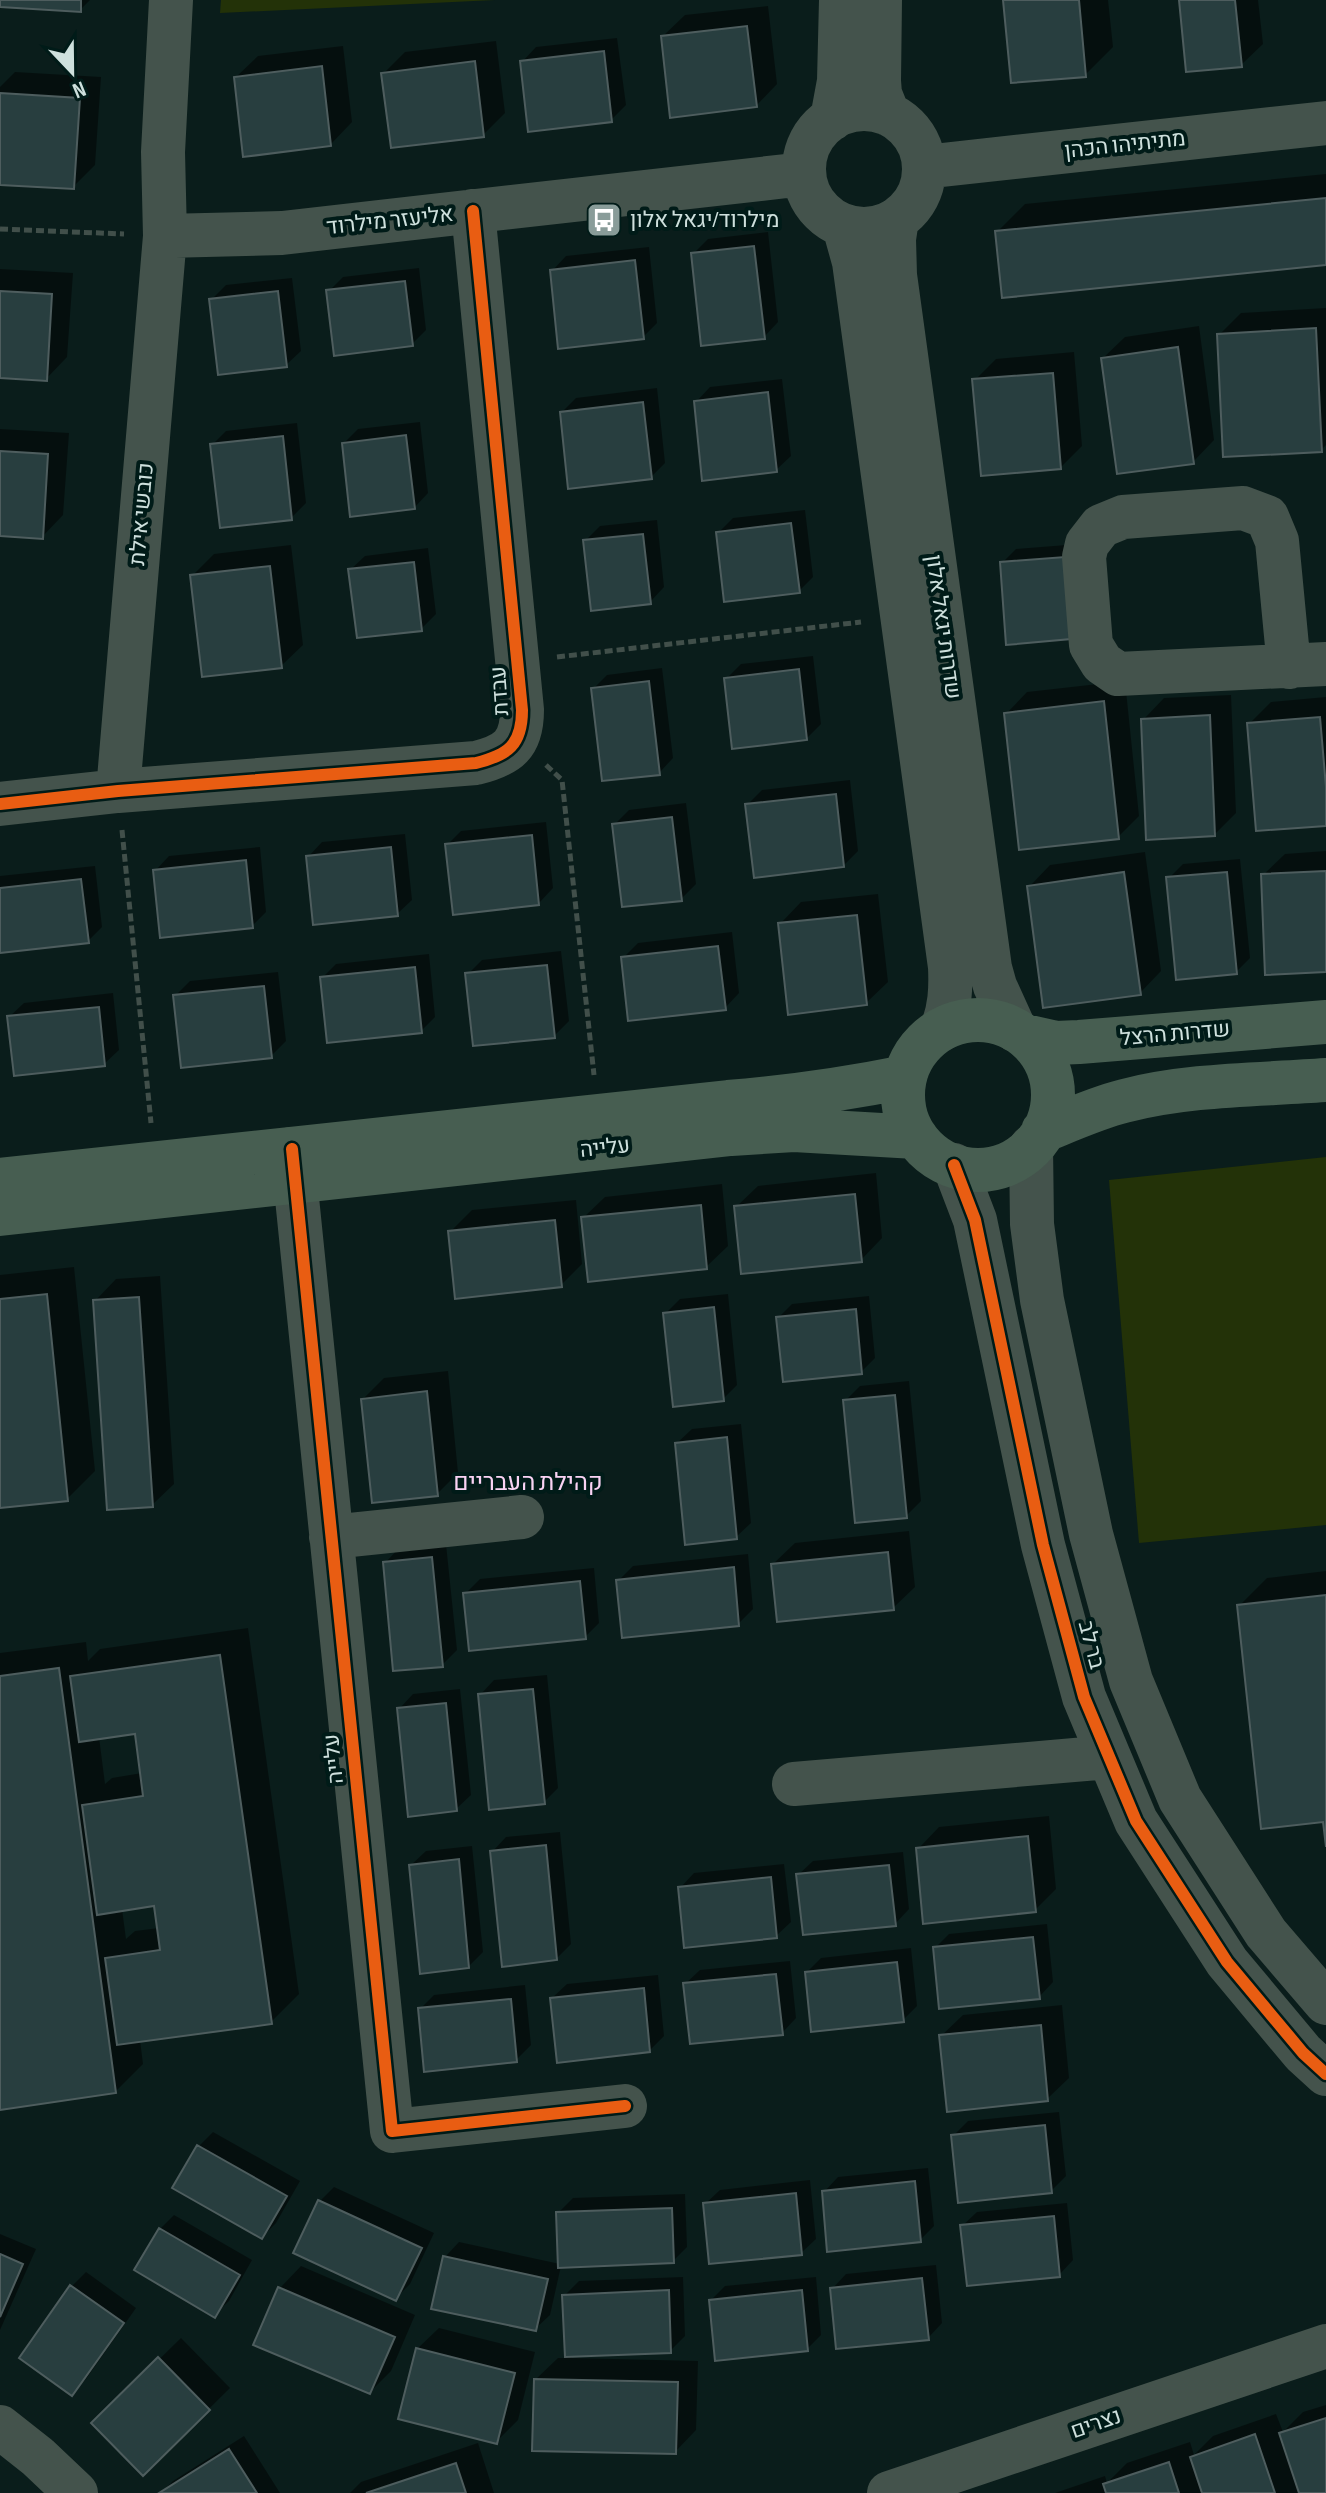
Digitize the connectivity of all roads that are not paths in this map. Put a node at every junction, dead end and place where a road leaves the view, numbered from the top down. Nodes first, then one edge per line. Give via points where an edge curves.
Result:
1 (171, 0) edge
2 (200, 0) edge
3 (841, 0) edge
4 (880, 0) edge
5 (888, 114) junction
6 (832, 119) junction
7 (1326, 123) edge
8 (924, 167) junction
9 (804, 174) junction
10 (473, 211) junction
11 (897, 219) junction
12 (844, 226) junction
13 (165, 236) junction
14 (1308, 666) edge
15 (118, 791) junction
16 (0, 804) edge
17 (1326, 1022) edge
18 (942, 1029) junction
19 (1020, 1033) junction
20 (905, 1077) junction
21 (1326, 1080) edge
22 (916, 1137) junction
23 (1037, 1139) junction
24 (293, 1165) junction
25 (954, 1165) junction
26 (0, 1180) edge
27 (0, 1214) edge
28 (522, 1517) dead end
29 (331, 1537) junction
30 (1109, 1757) junction
31 (794, 1784) dead end
32 (1326, 2003) edge
33 (1326, 2074) edge
34 (625, 2106) dead end
35 (1318, 2345) edge
36 (0, 2427) edge
37 (76, 2493) edge
38 (889, 2493) edge

1 - 13 street, כובשי אילת via 163,152
2 - 13 street, כובשי אילת via 186,154
3 - 6 street via 839,81
4 - 5 street via 879,81
5 - 6 street via 869,109
5 - 8 street via 917,140
6 - 9 street via 808,148
7 - 8 street, מתיתיהו הכהן
8 - 11 street via 918,196
9 - 10 street, אליעזר מילרוד
9 - 12 street via 816,205
10 - 13 street, אליעזר מילרוד via 252,236
10 - 15 street, עבדת via 518,661 518,738 495,758 476,763
11 - 12 street via 869,230
11 - 19 street, שדרות יגאל אלון via 895,275 990,968
12 - 18 street, שדרות יגאל אלון via 854,262 950,967 951,994
13 - 15 street, כובשי אילת
14 - 14 street via 1118,674 1102,663 1091,645 1087,544 1101,526 1123,517 1243,508 1267,517
15 - 16 street, עבדת
17 - 19 main road, שדרות הרצל via 1056,1043
18 - 19 main road via 981,1020
18 - 20 main road via 917,1051
19 - 23 main road via 1039,1051 1053,1091 1051,1112
20 - 22 main road via 904,1108
20 - 24 main road, עלייה via 790,1097 598,1115
21 - 23 main road via 1126,1100 1092,1110
22 - 24 main road, עלייה via 794,1130
22 - 25 main road
23 - 25 main road via 1009,1163 989,1169
23 - 32 street, בר לב via 1032,1224 1042,1300 1091,1534 1131,1681 1180,1799 1266,1933
24 - 26 main road, עלייה via 155,1164
24 - 27 main road, עלייה
24 - 29 street, עלייה
25 - 30 street, בר לב via 975,1220 1043,1545 1084,1697
28 - 29 street
29 - 34 street, עלייה via 392,2131
30 - 31 street
30 - 33 street, בר לב via 1136,1821 1227,1962
35 - 38 street, נצרים
36 - 37 street

